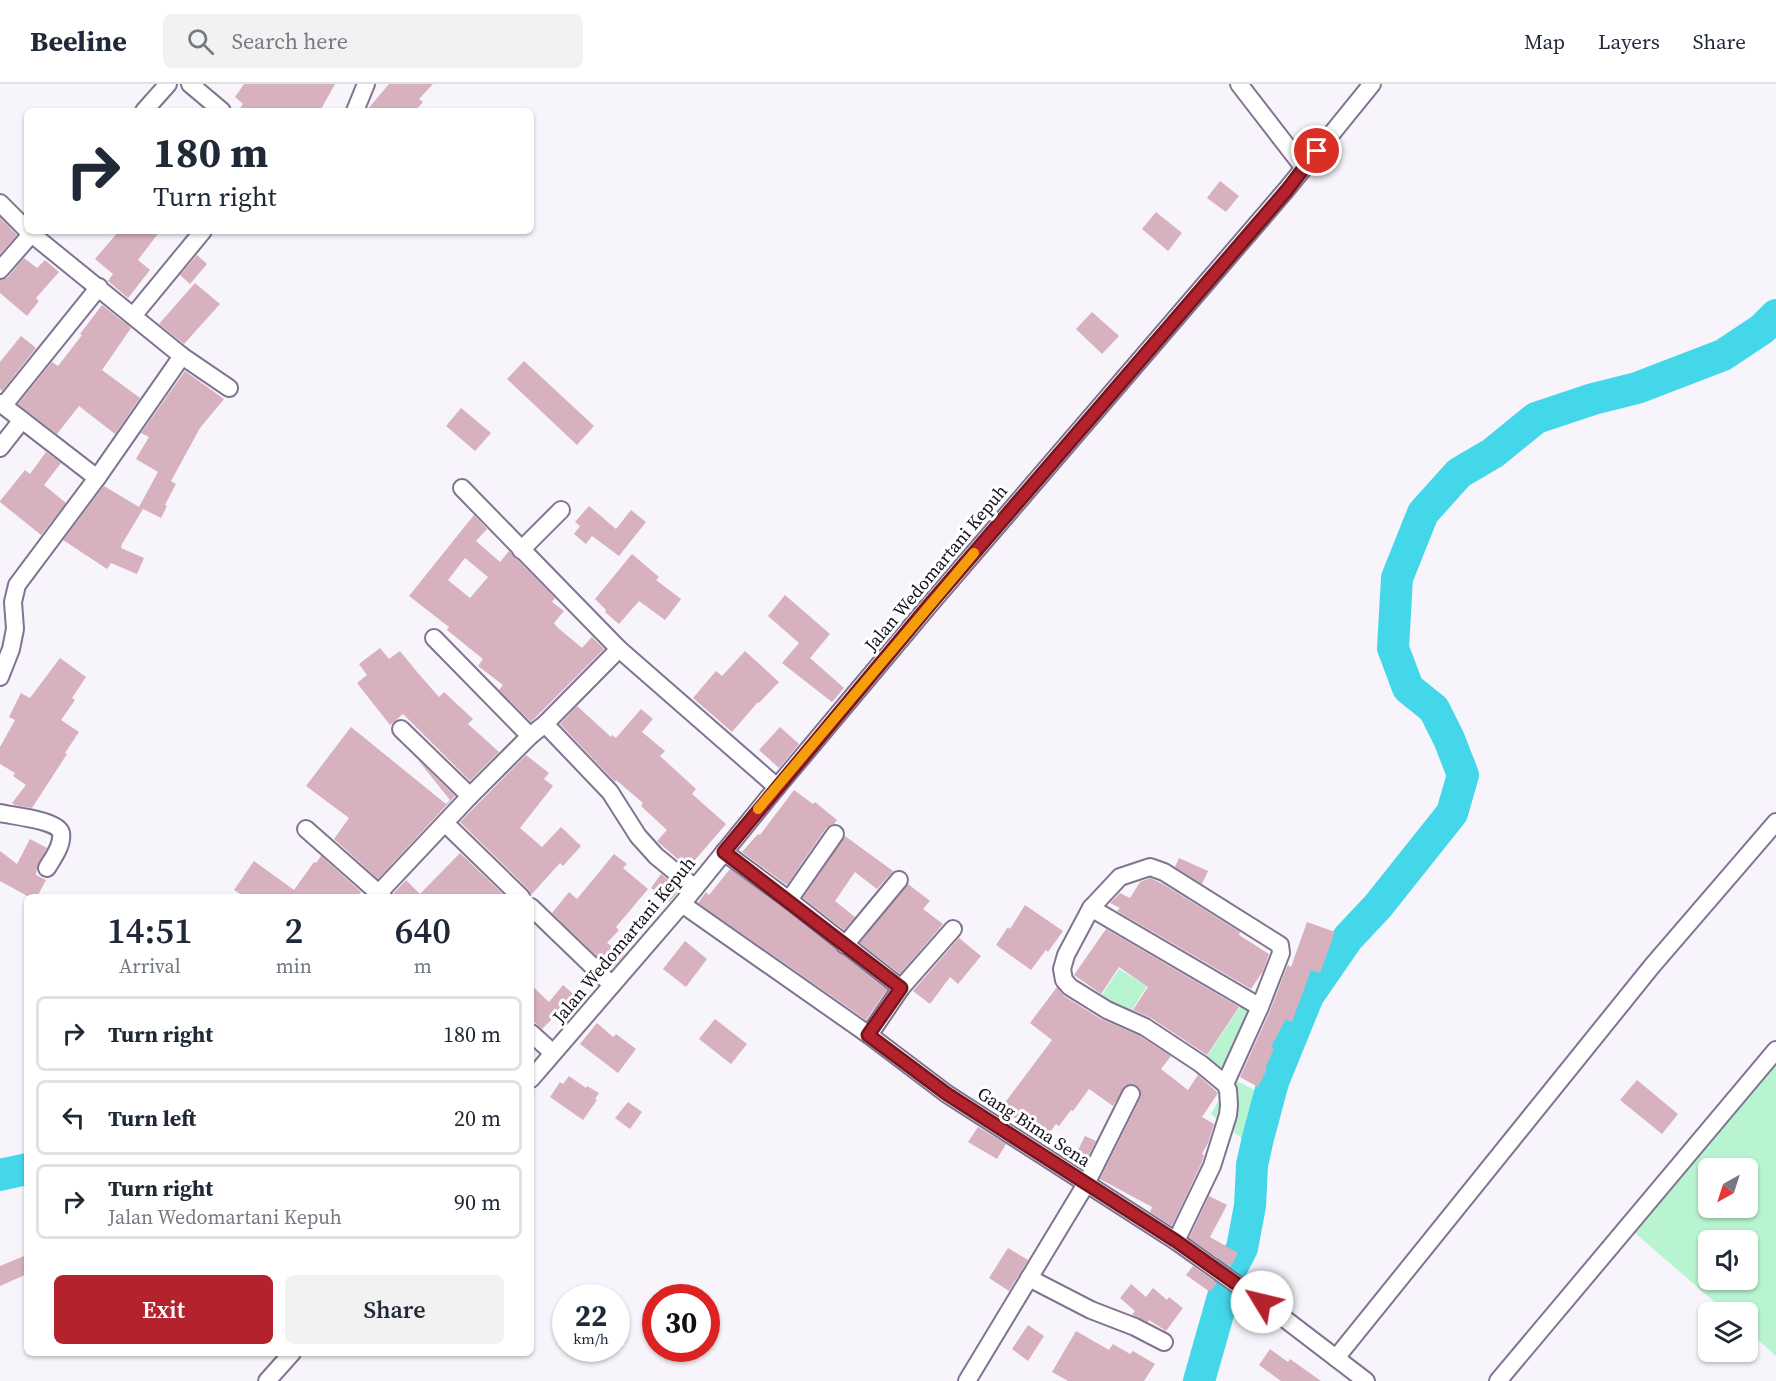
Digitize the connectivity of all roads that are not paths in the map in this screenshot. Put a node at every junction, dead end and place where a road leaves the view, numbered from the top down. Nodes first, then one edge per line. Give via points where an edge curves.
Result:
1 (168, 84) edge
2 (190, 84) edge
3 (366, 84) edge
4 (1239, 84) edge
5 (1372, 84) edge
6 (147, 108) edge
7 (218, 108) edge
8 (356, 108) edge
9 (1304, 168) junction
10 (0, 203) edge
11 (24, 226) edge
12 (28, 234) edge
13 (33, 234) edge
14 (201, 234) edge
15 (0, 270) edge
16 (99, 287) junction
17 (133, 316) junction
18 (182, 356) junction
19 (229, 388) dead end
20 (2, 404) edge
21 (22, 420) junction
22 (0, 448) edge
23 (97, 478) junction
24 (462, 488) dead end
25 (561, 510) dead end
26 (521, 550) junction
27 (8, 625) edge
28 (434, 639) dead end
29 (619, 649) junction
30 (0, 677) edge
31 (545, 724) junction
32 (401, 729) dead end
33 (530, 736) junction
34 (777, 787) junction
35 (470, 796) junction
36 (0, 813) edge
37 (1776, 822) edge
38 (445, 823) junction
39 (306, 829) dead end
40 (835, 834) dead end
41 (724, 852) junction
42 (47, 868) dead end
43 (899, 880) dead end
44 (695, 888) junction
45 (377, 894) edge
46 (381, 894) edge
47 (518, 894) edge
48 (789, 900) junction
49 (682, 904) junction
50 (1091, 908) junction
51 (534, 910) edge
52 (953, 929) dead end
53 (845, 945) junction
54 (612, 985) junction
55 (901, 988) junction
56 (1260, 1007) junction
57 (868, 1035) junction
58 (534, 1036) edge
59 (1776, 1050) edge
60 (553, 1053) junction
61 (534, 1075) edge
62 (1225, 1084) junction
63 (1131, 1094) dead end
64 (1086, 1184) junction
65 (1176, 1241) junction
66 (1029, 1278) junction
67 (1164, 1342) dead end
68 (288, 1356) edge
69 (1336, 1358) junction
70 (267, 1381) edge
71 (967, 1381) edge
72 (1366, 1381) edge
73 (1498, 1381) edge

1 - 6 street
2 - 7 street
3 - 8 street
4 - 9 street
5 - 9 street, Jalan Wedomartani Kepuh
9 - 34 street, Jalan Wedomartani Kepuh
10 - 11 street
12 - 15 street
13 - 16 street
14 - 17 street
16 - 17 street
16 - 20 street
17 - 18 street
18 - 19 street
18 - 23 street
20 - 21 street
21 - 22 street
21 - 23 street
23 - 27 street via 17,585
24 - 26 street
25 - 26 street
26 - 29 street
27 - 30 street via 11,649
28 - 33 street
29 - 31 street
29 - 34 street
31 - 33 street
31 - 44 street via 610,792 656,856
32 - 35 street
33 - 35 street
34 - 41 street, Jalan Wedomartani Kepuh
35 - 38 street
36 - 42 street via 51,823 60,829 60,842
37 - 69 street via 1645,975
38 - 46 street
38 - 47 street
39 - 45 street
40 - 48 street
41 - 44 street, Jalan Wedomartani Kepuh
41 - 48 street
43 - 53 street
44 - 49 street, Jalan Wedomartani Kepuh
48 - 53 street
49 - 54 street, Jalan Wedomartani Kepuh
49 - 57 street, Gang Bima Sena
50 - 56 street
50 - 56 street via 1120,877 1150,867 1164,872 1280,945 1281,953
50 - 62 street via 1065,955 1064,980 1107,1010 1145,1027
51 - 54 street
52 - 55 street
53 - 55 street
54 - 60 street, Jalan Wedomartani Kepuh
55 - 57 street
56 - 62 street
57 - 64 street, Gang Bima Sena via 947,1094
58 - 60 street
59 - 73 street
60 - 61 street, Jalan Wedomartani Kepuh
62 - 65 street via 1229,1105 1223,1133 1212,1166
63 - 64 street
64 - 65 street, Gang Bima Sena
64 - 66 street
65 - 69 street, Gang Bima Sena
66 - 67 street
66 - 71 street
68 - 70 street
69 - 72 street, Gang Bima Sena

